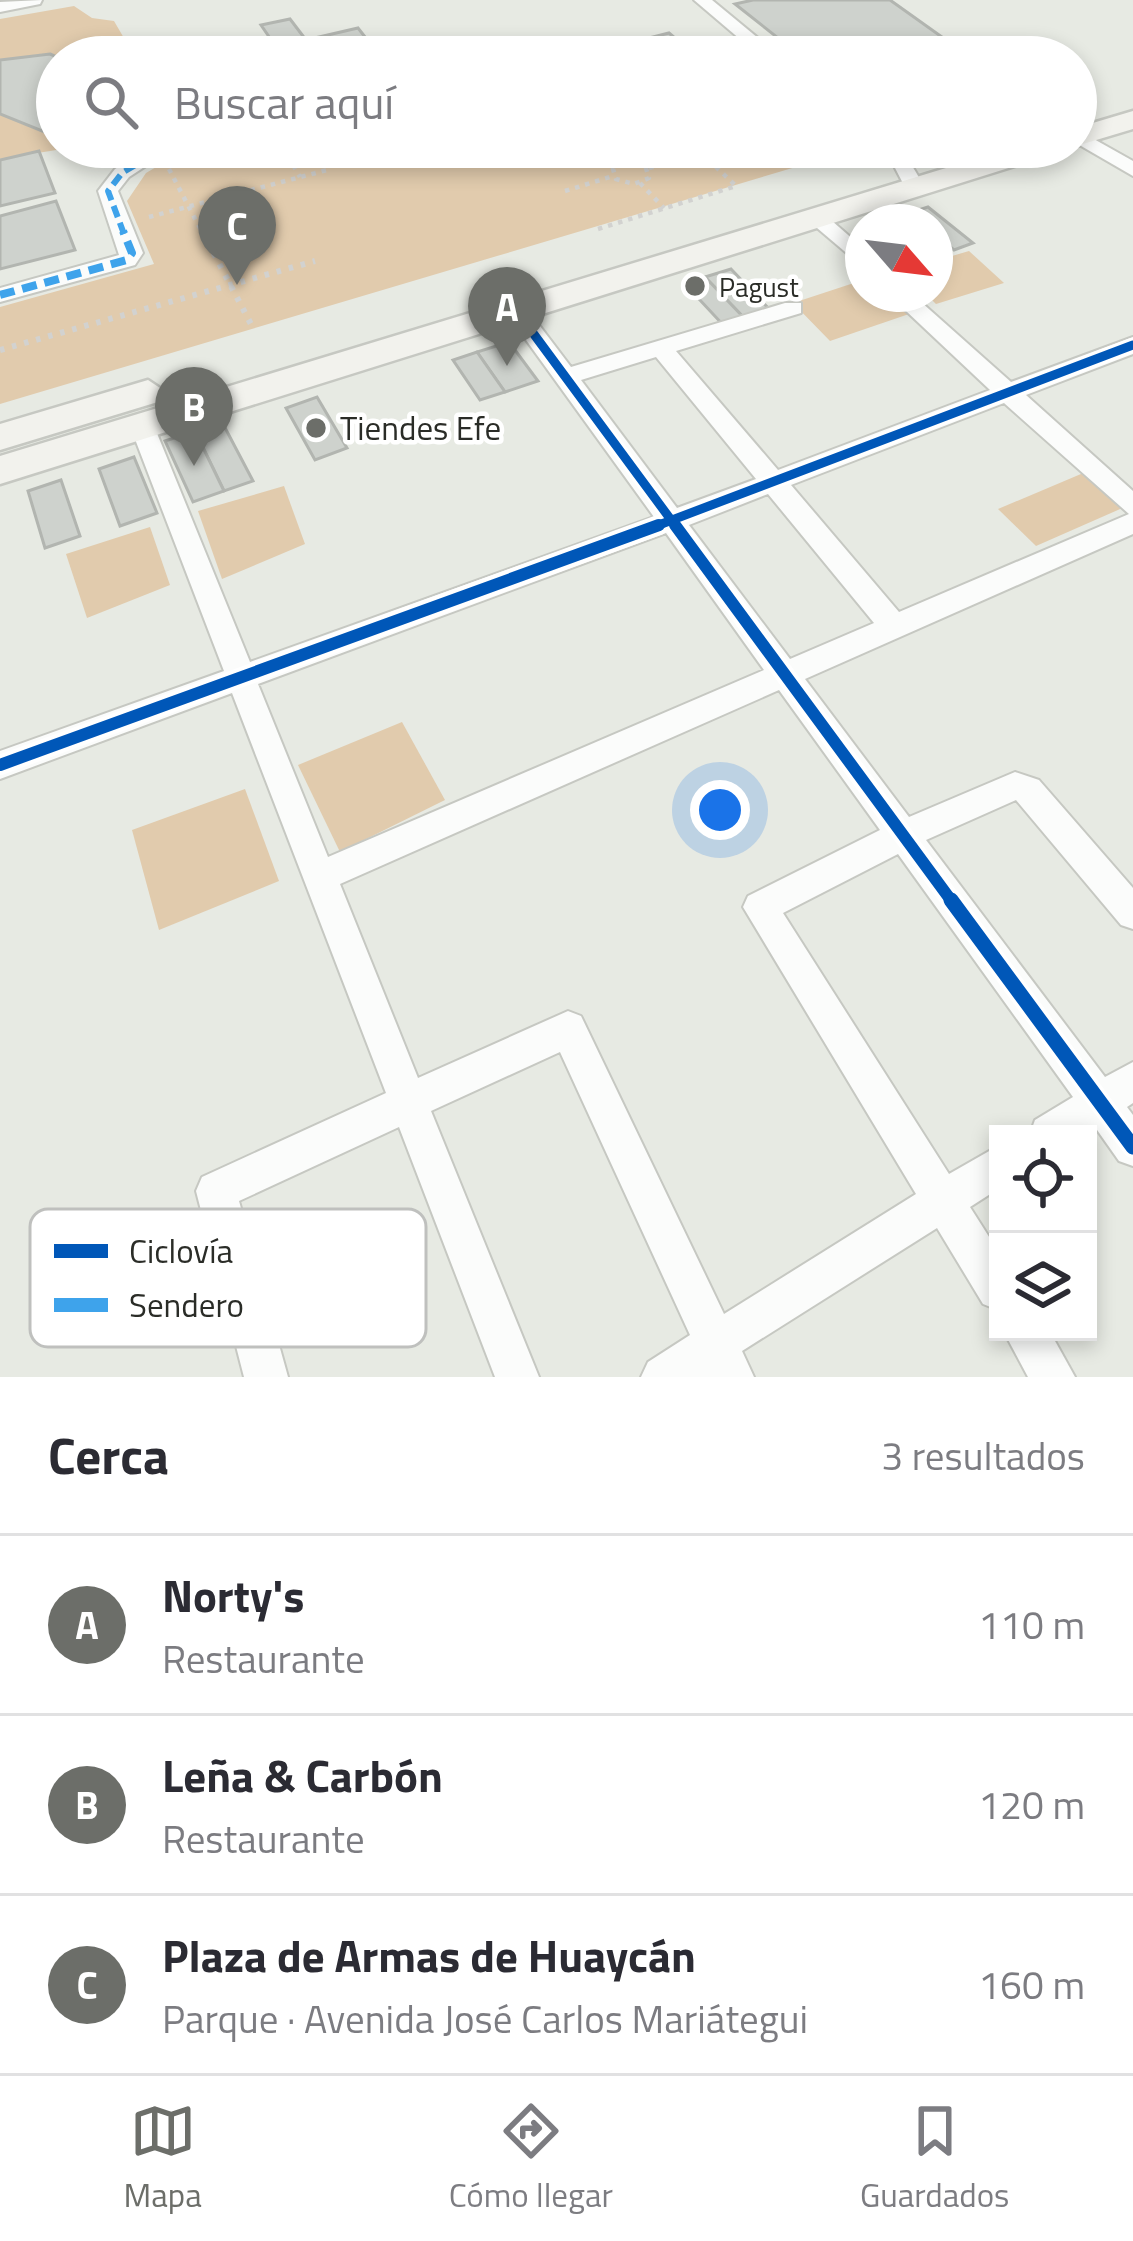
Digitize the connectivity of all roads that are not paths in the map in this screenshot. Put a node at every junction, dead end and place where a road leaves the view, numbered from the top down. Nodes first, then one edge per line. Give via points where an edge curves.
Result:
1 (34, 0) edge
2 (702, 0) edge
3 (0, 7) edge
4 (746, 36) edge
5 (1133, 94) edge
6 (1097, 117) edge
7 (1133, 120) edge
8 (1097, 128) edge
9 (1097, 149) edge
10 (136, 168) edge
11 (892, 168) edge
12 (896, 168) edge
13 (1133, 170) edge
14 (817, 218) junction
15 (845, 244) edge
16 (0, 295) edge
17 (793, 308) dead end
18 (516, 310) junction
19 (919, 312) edge
20 (1133, 345) edge
21 (661, 348) junction
22 (565, 377) junction
23 (1007, 393) junction
24 (142, 426) junction
25 (0, 437) edge
26 (0, 470) edge
27 (774, 482) junction
28 (1133, 506) edge
29 (671, 521) junction
30 (1133, 523) edge
31 (896, 629) junction
32 (787, 678) junction
33 (242, 679) junction
34 (0, 764) edge
35 (903, 835) junction
36 (320, 877) junction
37 (1133, 913) edge
38 (1133, 1081) edge
39 (410, 1102) junction
40 (1100, 1102) junction
41 (1063, 1125) edge
42 (1133, 1148) edge
43 (989, 1172) edge
44 (943, 1200) junction
45 (221, 1209) edge
46 (989, 1274) edge
47 (1031, 1341) edge
48 (258, 1347) edge
49 (724, 1360) edge
50 (266, 1377) edge
51 (517, 1377) edge
52 (663, 1377) edge
53 (1053, 1377) edge

1 - 3 street
2 - 4 street
5 - 6 main road
7 - 8 main road
9 - 13 street
10 - 16 street via 108,191 132,253 127,260
11 - 25 main road
12 - 14 main road
14 - 15 street
14 - 18 main road
17 - 21 street
18 - 22 street
18 - 24 main road
19 - 23 street
20 - 23 street
21 - 22 street
21 - 27 street
22 - 29 street
23 - 27 street
23 - 28 street
24 - 26 main road
24 - 33 street
27 - 29 street
27 - 31 street
29 - 32 street
29 - 33 street
30 - 31 street
31 - 32 street
32 - 35 street
32 - 36 street
33 - 34 street
33 - 36 street
35 - 37 street via 1022,788
35 - 40 street
35 - 44 street via 760,907
36 - 39 street
38 - 40 street
39 - 45 street via 216,1191
39 - 49 street via 568,1029
39 - 51 street
40 - 41 street
40 - 42 street
43 - 44 street
44 - 46 street
44 - 49 street
47 - 53 street
48 - 50 street
49 - 52 street

